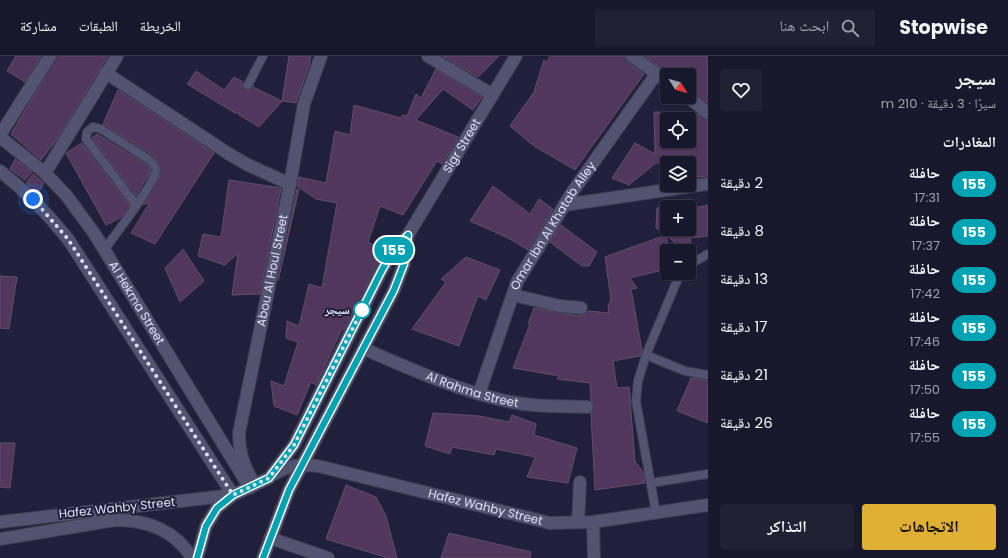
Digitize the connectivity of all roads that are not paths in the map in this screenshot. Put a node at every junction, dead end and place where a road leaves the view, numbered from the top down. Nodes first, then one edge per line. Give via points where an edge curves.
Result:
1 (50, 56) edge
2 (117, 56) edge
3 (263, 56) edge
4 (321, 56) edge
5 (428, 56) edge
6 (516, 56) edge
7 (632, 56) edge
8 (106, 73) junction
9 (656, 73) junction
10 (660, 76) edge
11 (248, 85) dead end
12 (491, 94) junction
13 (696, 103) edge
14 (708, 112) edge
15 (0, 136) edge
16 (0, 171) edge
17 (45, 173) junction
18 (290, 184) junction
19 (708, 184) edge
20 (136, 205) junction
21 (564, 205) junction
22 (408, 235) junction
23 (104, 250) junction
24 (708, 254) edge
25 (696, 261) edge
26 (678, 280) edge
27 (513, 295) junction
28 (581, 308) dead end
29 (364, 349) junction
30 (646, 355) junction
31 (708, 375) edge
32 (479, 394) junction
33 (587, 407) dead end
34 (303, 464) junction
35 (708, 474) edge
36 (269, 478) junction
37 (580, 482) dead end
38 (651, 483) junction
39 (252, 486) junction
40 (233, 495) junction
41 (708, 505) edge
42 (656, 513) junction
43 (0, 522) edge
44 (578, 522) junction
45 (593, 522) junction
46 (270, 538) junction
47 (0, 539) edge
48 (192, 558) edge
49 (197, 558) edge
50 (263, 558) edge
51 (328, 558) edge
52 (594, 558) edge

1 - 15 street
2 - 8 street
3 - 11 lane
4 - 18 street, Abou Al Houl Street via 304,104
5 - 12 street
6 - 12 street, Sigr Street
7 - 9 street
8 - 17 street
8 - 18 street via 229,154
9 - 10 street
9 - 21 street, Omar Ibn Al Khatab Alley
12 - 22 street, Sigr Street
13 - 14 street
15 - 17 street, Al Hekma Street
16 - 40 street, Al Hekma Street via 40,205 68,239
17 - 23 street, Al Hekma Street via 66,195
18 - 39 street, Abou Al Houl Street via 239,433 239,449
19 - 21 street
20 - 20 lane via 154,179 154,165 101,129 94,127 87,132 86,140
20 - 23 lane
21 - 27 street, Omar Ibn Al Khatab Alley via 517,282
22 - 29 street, Sigr Street via 400,278
22 - 36 street, Sigr Street via 393,251 382,270 294,445
23 - 39 street, Al Hekma Street
24 - 25 lane
26 - 30 lane
27 - 28 street
27 - 32 street, Omar Ibn Al Khatab Alley
29 - 32 street, Al Rahma Street via 463,390
29 - 34 street, Sigr Street
30 - 31 lane via 685,371
30 - 38 lane via 638,380 636,401
32 - 33 street, Al Rahma Street via 545,406
34 - 36 street, Hafez Wahby Street via 282,469
34 - 44 street, Hafez Wahby Street via 550,523
34 - 46 street, Sigr Street
35 - 38 lane
36 - 39 street, Sigr Street
37 - 44 street
38 - 42 lane
39 - 40 street, Sigr Street
40 - 43 street, Hafez Wahby Street
40 - 49 street, Sigr Street via 217,508 206,526
41 - 42 street, Hafez Wahby Street
42 - 45 street, Hafez Wahby Street
44 - 45 street, Hafez Wahby Street
45 - 52 street
46 - 50 street, Sigr Street
46 - 51 street
47 - 48 street, Hafez Wahby Street via 115,520 133,520 168,533

